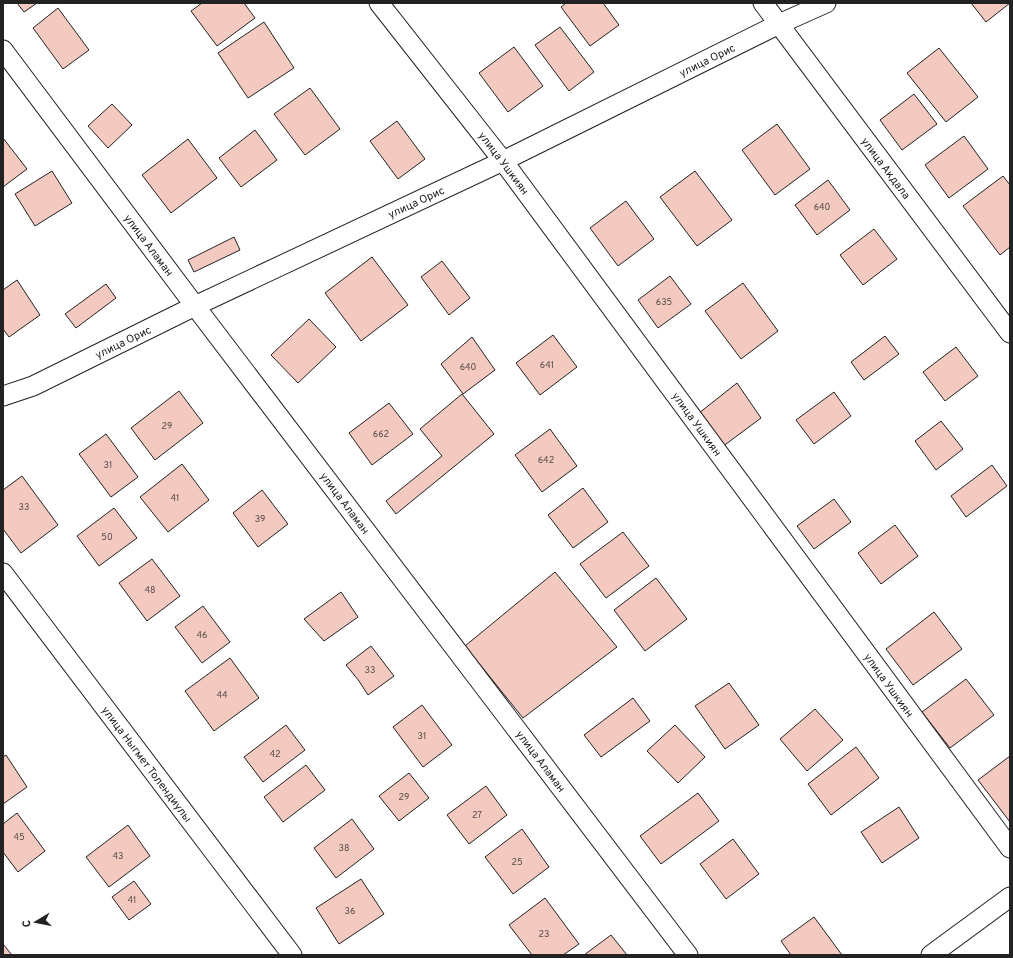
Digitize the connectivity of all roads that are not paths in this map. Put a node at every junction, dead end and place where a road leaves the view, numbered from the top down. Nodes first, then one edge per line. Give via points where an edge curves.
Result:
1 (379, 3) edge
2 (763, 3) edge
3 (826, 3) edge
4 (779, 24) junction
5 (3, 50) edge
6 (503, 161) junction
7 (195, 306) junction
8 (1010, 333) edge
9 (3, 396) edge
10 (3, 573) edge
11 (1010, 848) edge
12 (1010, 897) edge
13 (292, 955) edge
14 (688, 955) edge
15 (931, 955) edge

1 - 6 street, улица Ушкиян
2 - 4 street, улица Акдала
3 - 4 street, улица Орис
4 - 6 street, улица Орис
4 - 8 street, улица Акдала
5 - 7 street, улица Аламан
6 - 7 street, улица Орис
6 - 11 street, улица Ушкиян
7 - 9 street, улица Орис via 33,386
7 - 14 street, улица Аламан
10 - 13 street, улица Ныгмет Толендиулы
12 - 15 street

